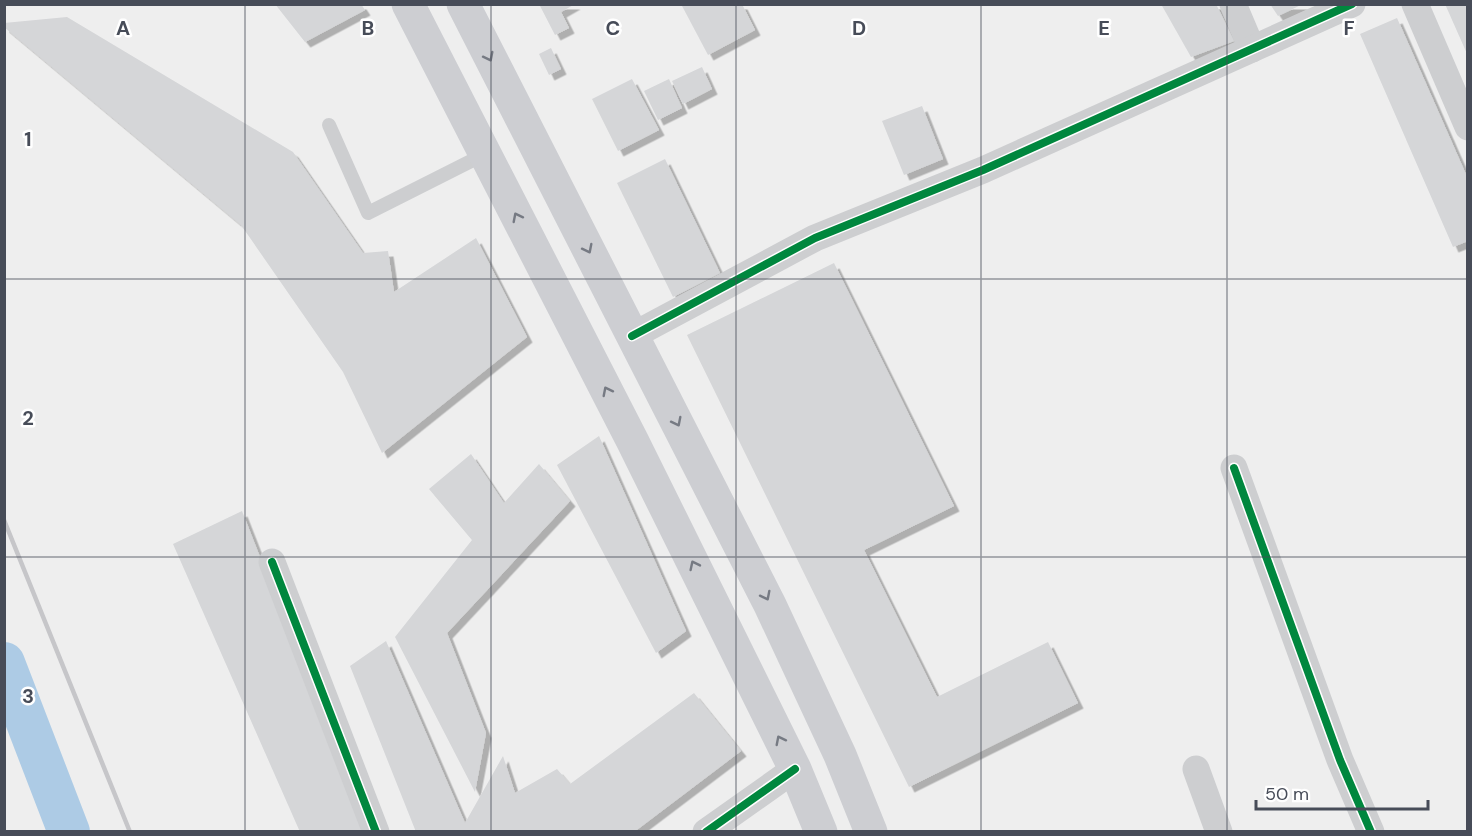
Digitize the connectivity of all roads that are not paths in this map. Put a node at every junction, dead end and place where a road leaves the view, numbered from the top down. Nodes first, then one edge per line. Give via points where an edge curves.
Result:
1 (408, 4) edge
2 (463, 4) edge
3 (1233, 4) edge
4 (1352, 4) edge
5 (1415, 4) edge
6 (1252, 49) junction
7 (329, 125) dead end
8 (1467, 127) edge
9 (485, 154) junction
10 (632, 336) junction
11 (1234, 468) dead end
12 (272, 561) dead end
13 (795, 769) junction
14 (1196, 769) dead end
15 (376, 831) edge
16 (706, 831) edge
17 (821, 831) edge
18 (871, 831) edge
19 (1220, 831) edge
20 (1371, 831) edge

1 - 9 main road
2 -> 10 main road
3 - 6 street
4 - 6 street
5 - 8 street
6 - 10 street via 983,170 815,238
7 - 9 lane via 368,213
13 -> 9 main road
10 -> 18 main road via 770,605
11 - 20 street via 1324,716
12 - 15 street
13 - 16 street
13 - 17 main road
14 - 19 street

